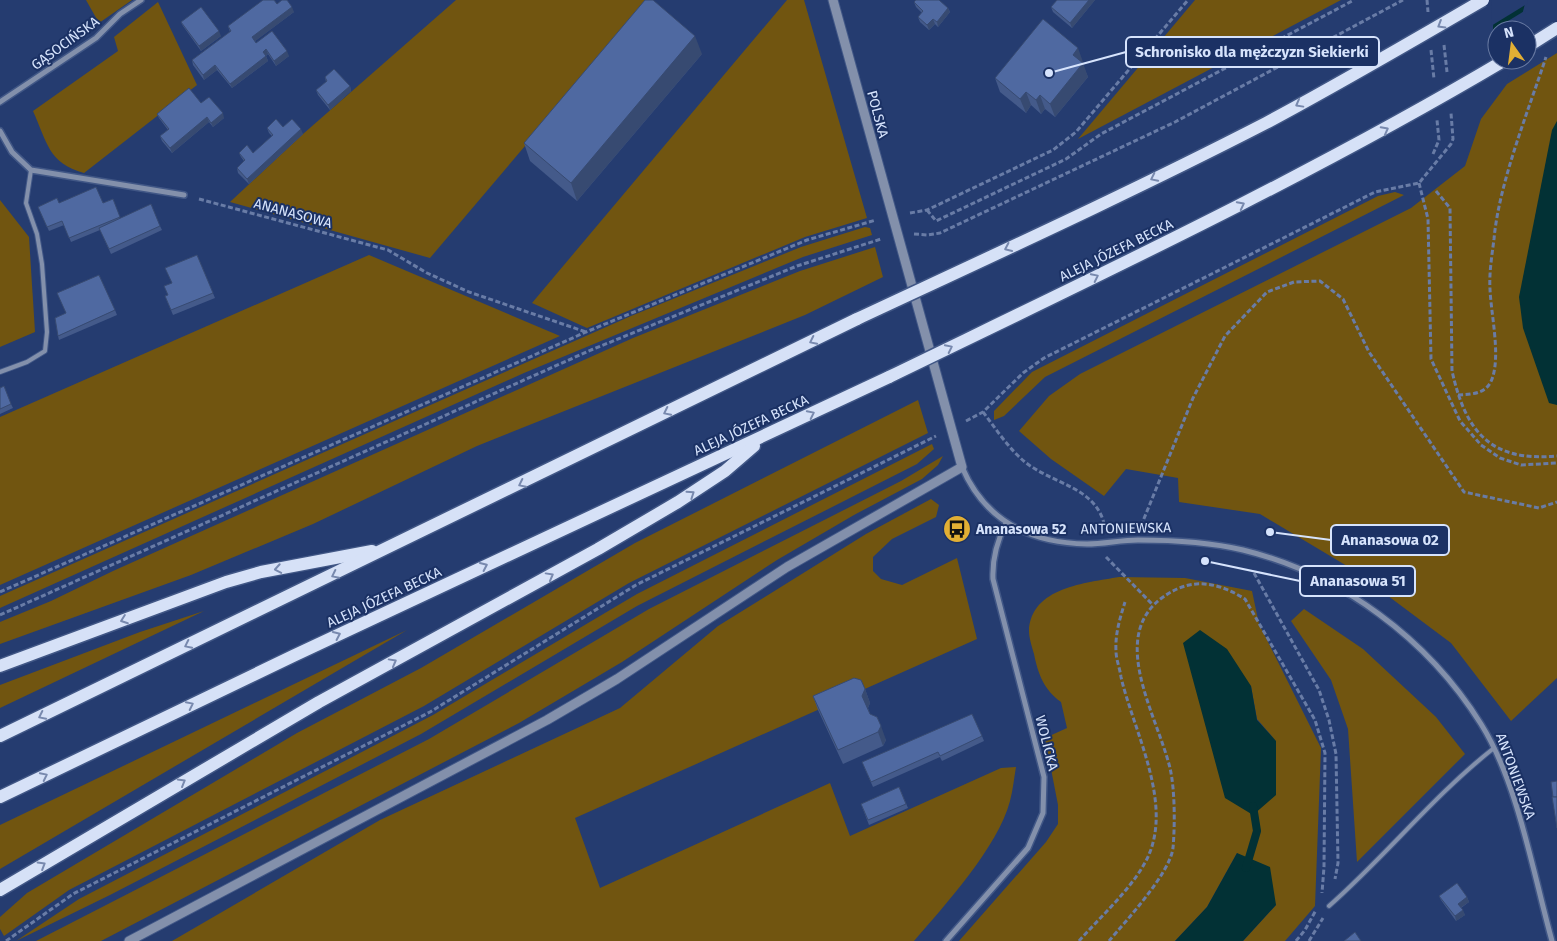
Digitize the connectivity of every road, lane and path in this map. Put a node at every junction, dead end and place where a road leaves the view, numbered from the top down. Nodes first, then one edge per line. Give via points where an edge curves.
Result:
1 (141, 0) edge
2 (833, 0) edge
3 (1188, 0) edge
4 (1354, 0) edge
5 (1403, 0) edge
6 (1483, 0) edge
7 (1557, 28) edge
8 (1537, 41) edge
9 (1548, 53) dead end
10 (1487, 70) edge
11 (0, 102) edge
12 (0, 131) edge
13 (1445, 154) dead end
14 (31, 170) junction
15 (1419, 182) junction
16 (1436, 191) dead end
17 (184, 195) joint
18 (927, 210) junction
19 (892, 216) junction
20 (882, 219) dead end
21 (910, 233) dead end
22 (898, 235) joint
23 (886, 238) dead end
24 (586, 332) junction
25 (0, 372) edge
26 (1458, 395) junction
27 (983, 412) junction
28 (961, 423) dead end
29 (940, 434) dead end
30 (767, 435) junction
31 (1557, 456) edge
32 (1557, 462) edge
33 (962, 467) junction
34 (1557, 502) edge
35 (1006, 523) junction
36 (1105, 528) dead end
37 (1135, 540) junction
38 (394, 546) junction
39 (1105, 556) dead end
40 (1254, 573) dead end
41 (0, 592) edge
42 (1125, 602) dead end
43 (1152, 604) junction
44 (0, 615) edge
45 (0, 666) edge
46 (0, 736) edge
47 (1494, 748) junction
48 (0, 797) edge
49 (0, 890) edge
50 (1329, 906) junction
51 (6, 941) edge
52 (129, 941) edge
53 (946, 941) edge
54 (1079, 941) edge
55 (1109, 941) edge
56 (1296, 941) edge
57 (1309, 941) edge
58 (1552, 941) edge

1 - 11 street, GĄSOCIŃSKA via 120,14 96,38
2 - 19 street, POLSKA
3 - 18 path via 1076,132 1053,150
4 - 18 path via 1101,134 1066,159 936,221
5 - 21 path via 1175,122 940,233
6 -> 38 main road, bridge via 1266,123
7 - 8 main road, bridge
9 - 26 path via 1508,175 1494,236 1490,286 1493,376 1488,388 1478,394
30 -> 10 main road, ALEJA JÓZEFA BECKA, bridge via 1292,180
12 - 14 street via 12,152
13 - 15 path
14 - 17 street
14 - 25 lane via 26,203 37,234 42,264 45,351
15 - 27 path via 1375,192 1044,358 1022,373
15 - 32 path via 1428,220 1431,360 1460,421 1481,445 1500,458 1522,465
16 - 26 path via 1450,208 1452,371
17 - 24 path, ANANASOWA via 388,250 469,292
18 - 19 path
19 - 22 street, POLSKA
20 - 24 path via 807,240
22 - 33 street, ANTONIEWSKA
23 - 44 path via 797,266 591,350
24 - 41 path
26 - 31 path via 1475,430 1493,446 1510,454 1532,458
27 - 28 path
27 - 36 path via 1026,463 1094,502
29 - 51 path via 636,585 430,712 73,894
48 -> 30 main road, ALEJA JÓZEFA BECKA
49 -> 30 main road via 319,702 662,512 725,471
33 - 35 street, ANTONIEWSKA via 971,489
33 - 52 street via 787,566 617,679 547,720
34 - 37 path via 1540,508 1464,492 1369,352 1343,298 1320,281 1294,282 1267,292 1226,336 1193,398
35 - 37 street, ANTONIEWSKA via 1023,532 1065,542 1088,544
35 - 53 street, WOLICKA via 992,563 993,579 1044,778 1043,813 1028,848
37 - 47 street, ANTONIEWSKA via 1174,540 1242,550 1319,577 1344,591 1422,650 1467,704
38 -> 45 main road via 226,582
38 -> 46 main road
39 - 43 path
40 - 50 path via 1319,690 1330,720 1336,754 1338,863
42 - 54 path via 1116,652 1156,794 1155,827 1150,851 1135,877
43 - 55 path via 1135,644 1138,667 1170,769 1173,850 1159,877
43 - 56 path via 1185,586 1209,584 1229,589 1245,599 1315,720 1325,753 1324,867 1320,902
47 - 50 lane via 1438,798
47 - 58 street, ANTONIEWSKA via 1518,818
50 - 57 path

